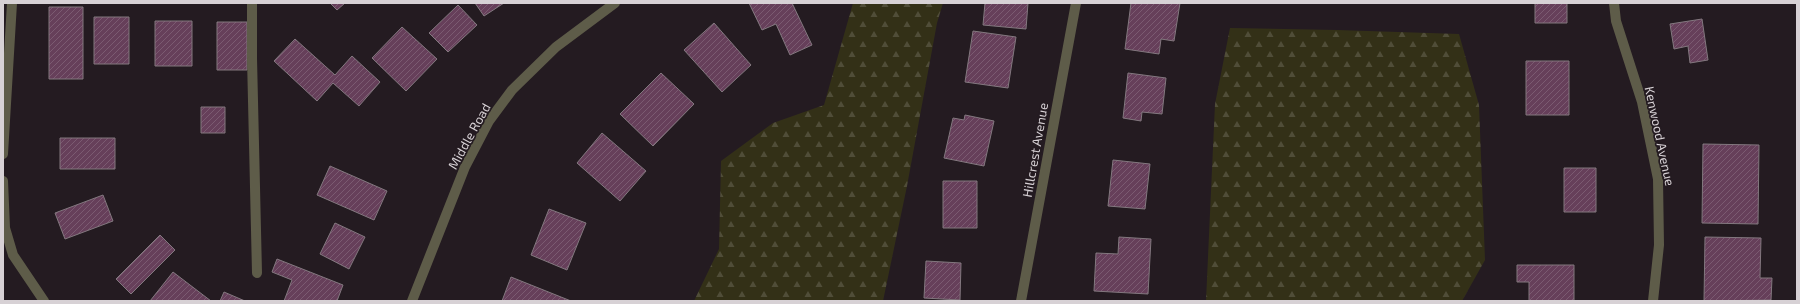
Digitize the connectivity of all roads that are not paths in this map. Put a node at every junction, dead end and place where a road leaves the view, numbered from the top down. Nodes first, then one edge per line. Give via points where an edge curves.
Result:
1 (12, 3) edge
2 (252, 3) edge
3 (615, 3) edge
4 (1076, 3) edge
5 (1614, 3) edge
6 (3, 154) edge
7 (3, 181) edge
8 (257, 273) dead end
9 (44, 301) edge
10 (412, 301) edge
11 (1021, 301) edge
12 (1653, 301) edge

1 - 6 street
2 - 8 street
3 - 10 street, Middle Road via 556,47 512,90 489,121 465,167
4 - 11 street, Hillcrest Avenue
5 - 12 street, Kenwood Avenue via 1616,21 1642,102 1658,179 1659,246
7 - 9 street via 5,228 13,255

